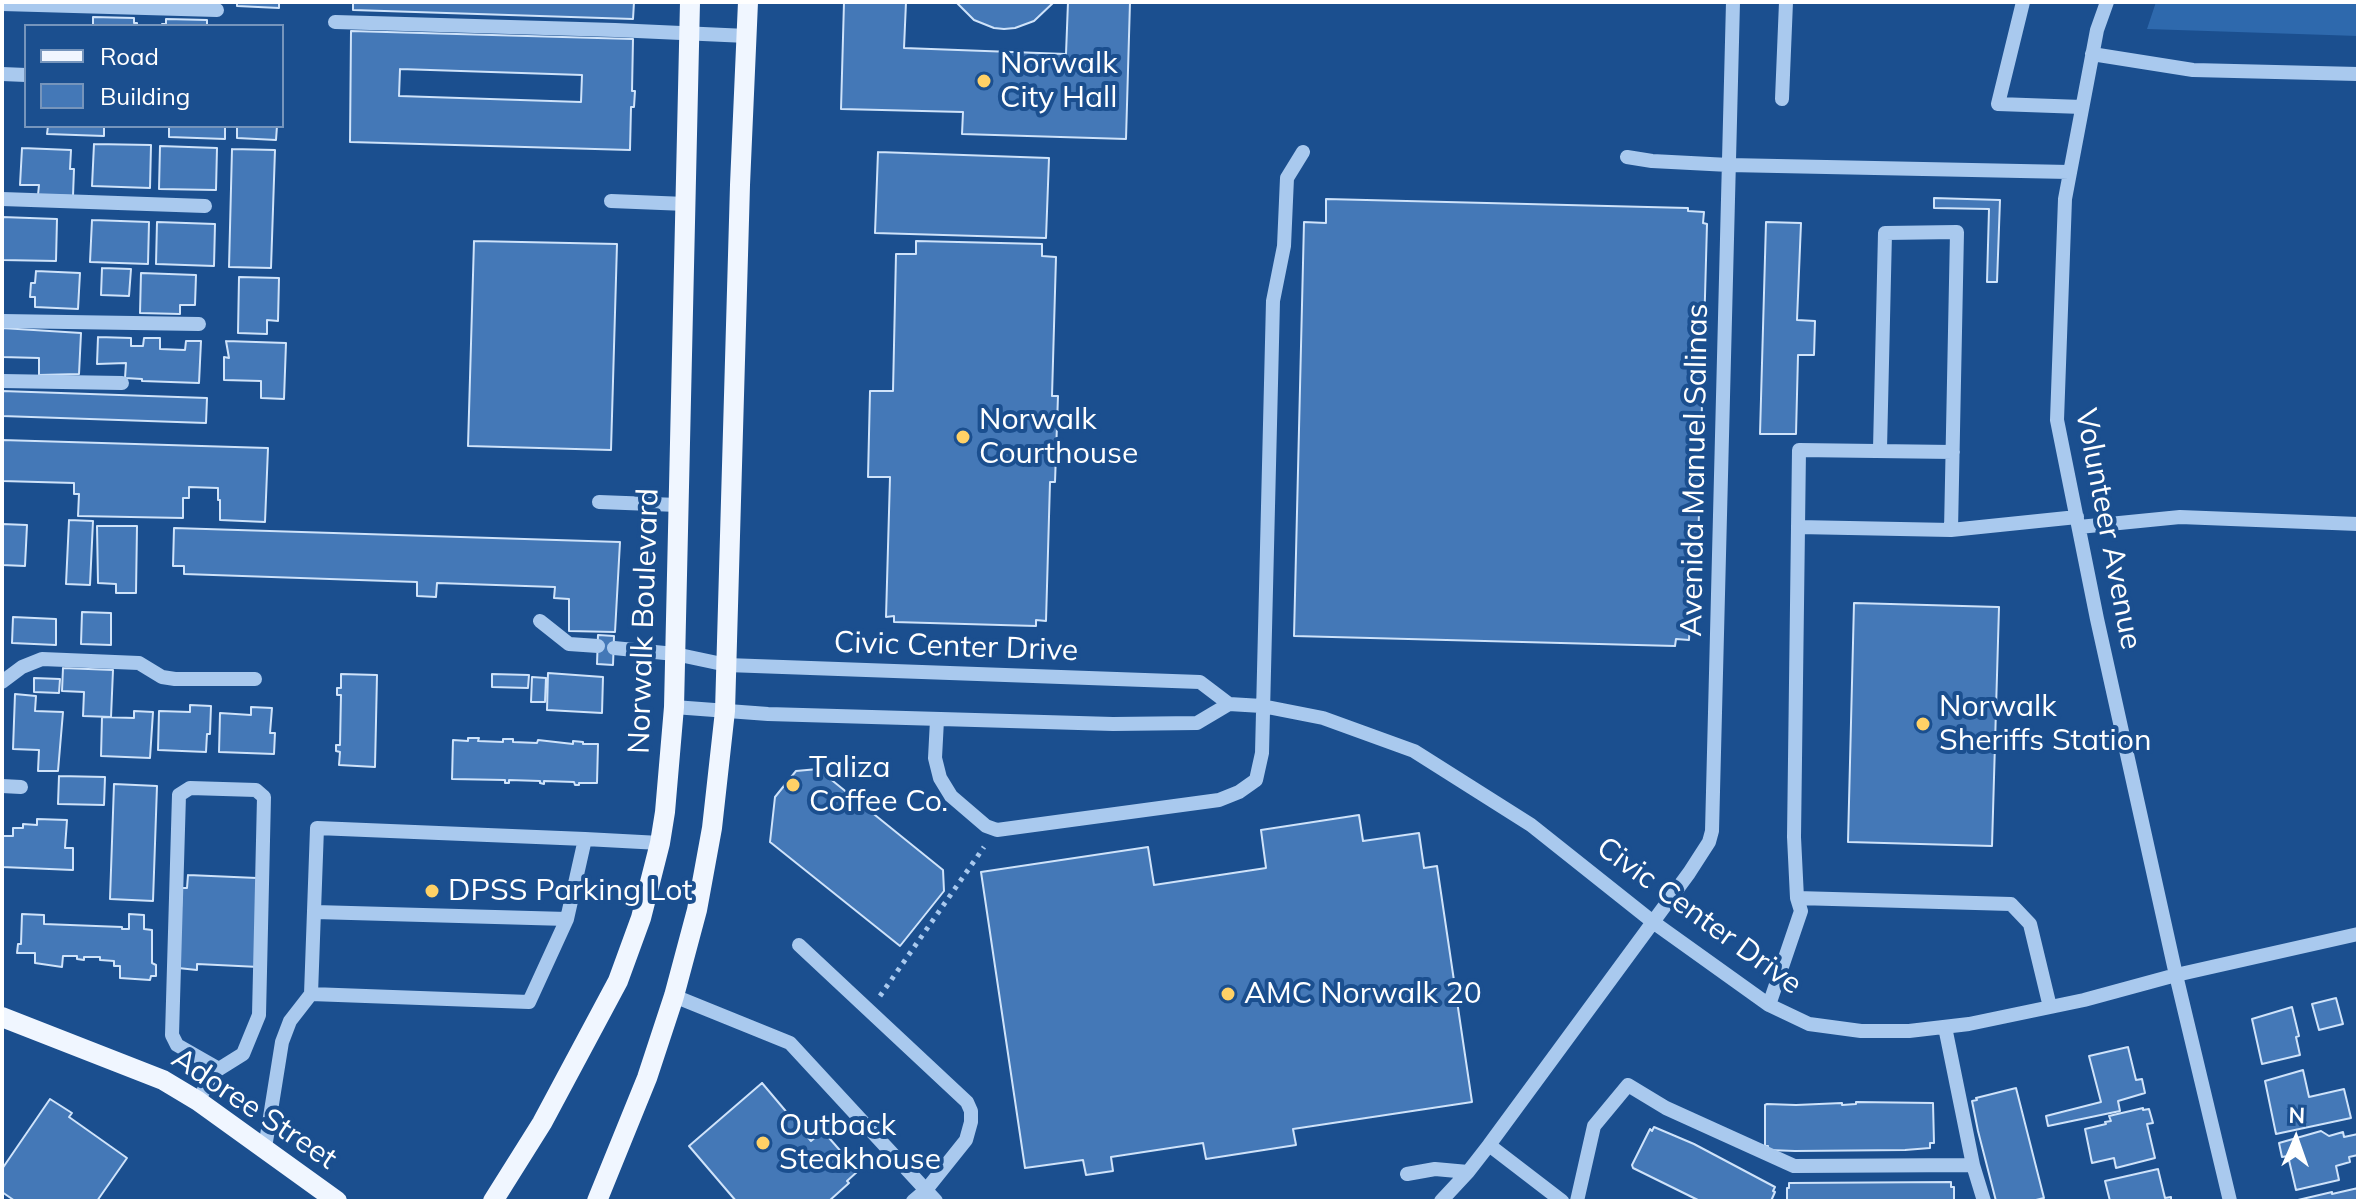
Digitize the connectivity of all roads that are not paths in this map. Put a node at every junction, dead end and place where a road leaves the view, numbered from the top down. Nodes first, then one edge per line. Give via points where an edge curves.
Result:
1 (690, 2) edge
2 (748, 2) edge
3 (1733, 2) edge
4 (1786, 2) edge
5 (2023, 2) edge
6 (2107, 2) edge
7 (2, 4) edge
8 (217, 10) dead end
9 (335, 22) dead end
10 (690, 33) junction
11 (747, 36) junction
12 (2092, 54) junction
13 (2, 74) edge
14 (2358, 74) edge
15 (24, 75) edge
16 (1782, 99) dead end
17 (2082, 107) junction
18 (1303, 152) dead end
19 (1627, 157) dead end
20 (1729, 165) junction
21 (2069, 172) junction
22 (2, 199) edge
23 (611, 201) dead end
24 (686, 204) junction
25 (205, 206) dead end
26 (2, 321) edge
27 (199, 324) dead end
28 (2, 381) edge
29 (122, 383) dead end
30 (1880, 449) junction
31 (1953, 452) junction
32 (599, 502) dead end
33 (678, 505) junction
34 (2078, 522) junction
35 (2358, 524) edge
36 (1798, 527) junction
37 (1951, 530) junction
38 (540, 621) dead end
39 (598, 646) dead end
40 (614, 648) dead end
41 (675, 654) junction
42 (727, 665) junction
43 (255, 679) dead end
44 (2, 682) edge
45 (1229, 704) junction
46 (1262, 706) junction
47 (674, 707) junction
48 (725, 711) junction
49 (937, 720) junction
50 (2, 786) edge
51 (21, 787) dead end
52 (585, 839) junction
53 (660, 843) junction
54 (1797, 898) junction
55 (315, 912) junction
56 (567, 919) junction
57 (1653, 922) junction
58 (2358, 934) edge
59 (799, 945) dead end
60 (2176, 975) junction
61 (311, 994) junction
62 (674, 996) junction
63 (1769, 1005) junction
64 (2050, 1007) junction
65 (2, 1017) edge
66 (1945, 1027) junction
67 (219, 1069) junction
68 (198, 1101) junction
69 (1489, 1145) junction
70 (265, 1148) junction
71 (1973, 1165) junction
72 (1468, 1172) junction
73 (1407, 1174) dead end
74 (931, 1195) edge
75 (337, 1201) edge
76 (493, 1201) edge
77 (597, 1201) edge
78 (913, 1201) edge
79 (1441, 1201) edge
80 (1562, 1201) edge
81 (1577, 1201) edge
82 (1984, 1201) edge
83 (2230, 1201) edge

1 - 10 main road, Norwalk Boulevard
2 - 11 main road
3 - 20 street, Avenida Manuel Salinas
4 - 16 street
5 - 17 street via 1998,104
6 - 12 street, Volunteer Avenue
7 - 8 street
9 - 10 street
10 - 11 street
10 - 24 main road, Norwalk Boulevard
11 - 42 main road
12 - 14 street via 2193,70
12 - 17 street, Volunteer Avenue
13 - 15 street
17 - 21 street, Volunteer Avenue
18 - 46 street via 1287,178 1284,246 1273,301
19 - 20 street
20 - 21 street
20 - 57 street, Avenida Manuel Salinas via 1712,831 1702,855
21 - 34 street, Volunteer Avenue via 2057,420
22 - 25 street
23 - 24 street
24 - 33 main road, Norwalk Boulevard
26 - 27 street
28 - 29 street
30 - 31 street
30 - 31 street via 1885,233 1957,232
30 - 36 street via 1799,450
31 - 37 street
32 - 33 street
33 - 41 main road, Norwalk Boulevard
34 - 35 street via 2180,517
34 - 37 street
34 - 60 street, Volunteer Avenue
36 - 37 street
36 - 54 street
38 - 39 street via 569,644
40 - 41 street, Civic Center Drive
41 - 42 street, Civic Center Drive
41 - 47 main road, Norwalk Boulevard
42 - 45 street, Civic Center Drive via 1200,682
42 - 48 main road
43 - 44 street via 175,679 139,663 42,659
45 - 46 street, Civic Center Drive
45 - 49 street via 1197,723
46 - 49 street via 1262,761 1256,780 1239,792 1219,800 997,830 951,796 940,778
46 - 57 street, Civic Center Drive via 1323,718 1414,751 1531,825
47 - 48 street
47 - 53 main road, Norwalk Boulevard
48 - 49 street
48 - 62 main road via 712,828
50 - 51 street
52 - 53 street
52 - 55 street via 317,828
52 - 56 street
53 - 76 main road, Norwalk Boulevard via 618,981 542,1123
54 - 63 street via 1801,911
54 - 64 street via 2011,904 2030,924
55 - 56 street
55 - 61 street
56 - 61 street via 529,1002
57 - 63 street, Civic Center Drive
57 - 69 street, Avenida Manuel Salinas
58 - 60 street, Civic Center Drive
59 - 74 street via 967,1102 971,1122 966,1140
60 - 64 street, Civic Center Drive
60 - 83 street, Volunteer Avenue
61 - 70 street via 290,1021 282,1042
62 - 74 street via 790,1043
62 - 77 main road
63 - 66 street, Civic Center Drive via 1809,1024 1861,1031
64 - 66 street, Civic Center Drive
65 - 68 main road, Adoree Street via 163,1080
66 - 71 street
67 - 67 street via 243,1054 259,1015 264,797 256,790 190,788 179,795 172,1035 177,1045
67 - 68 street
68 - 70 main road, Adoree Street
69 - 72 street, Avenida Manuel Salinas
69 - 80 street
70 - 75 main road, Adoree Street
71 - 81 street via 1794,1166 1666,1108 1628,1085 1594,1126
71 - 82 street
72 - 73 street via 1435,1169
72 - 79 street, Avenida Manuel Salinas
74 - 78 street

